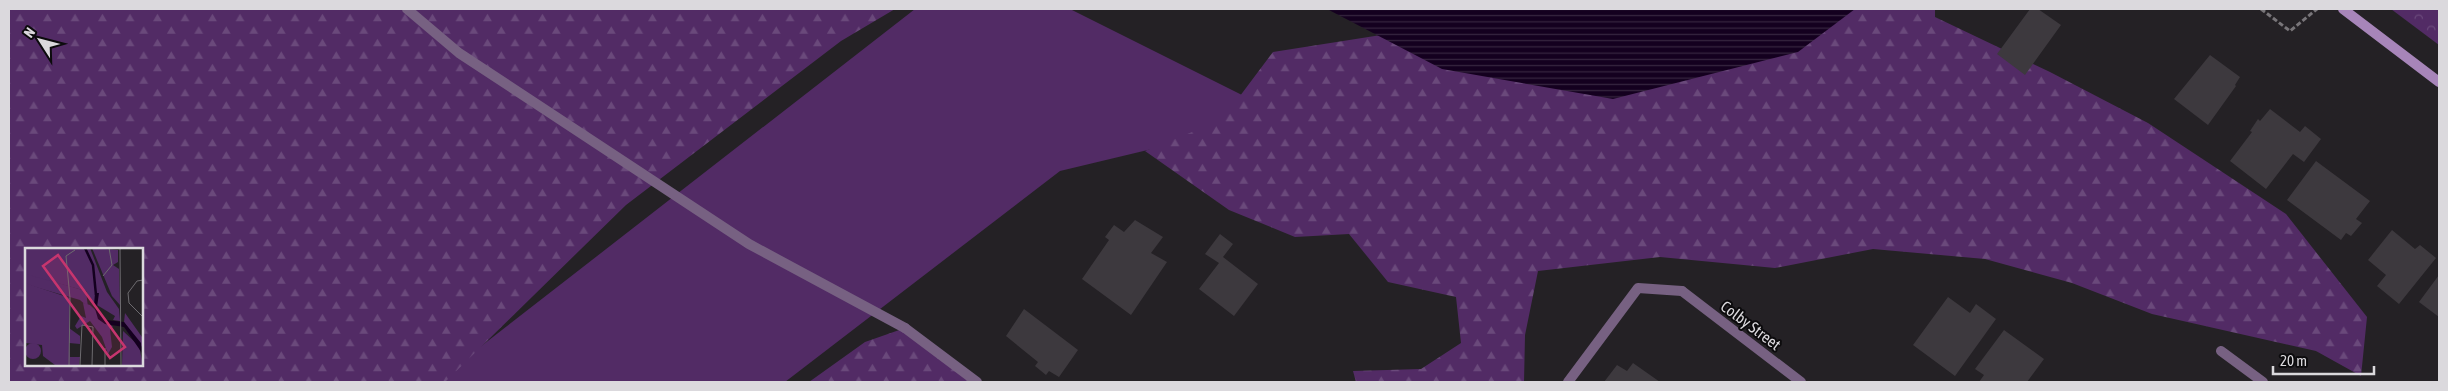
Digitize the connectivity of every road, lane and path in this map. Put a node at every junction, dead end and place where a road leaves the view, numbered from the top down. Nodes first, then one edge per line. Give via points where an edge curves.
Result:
1 (407, 9) edge
2 (2261, 9) edge
3 (2317, 9) edge
4 (2343, 9) edge
5 (2439, 82) edge
6 (2221, 351) dead end
7 (977, 382) edge
8 (1568, 382) edge
9 (1802, 382) edge
10 (2263, 382) edge

1 - 7 street via 459,53 749,244 905,328
2 - 3 path via 2290,31
4 - 5 main road
6 - 10 street
8 - 9 street, Colby Street via 1638,288 1682,292

